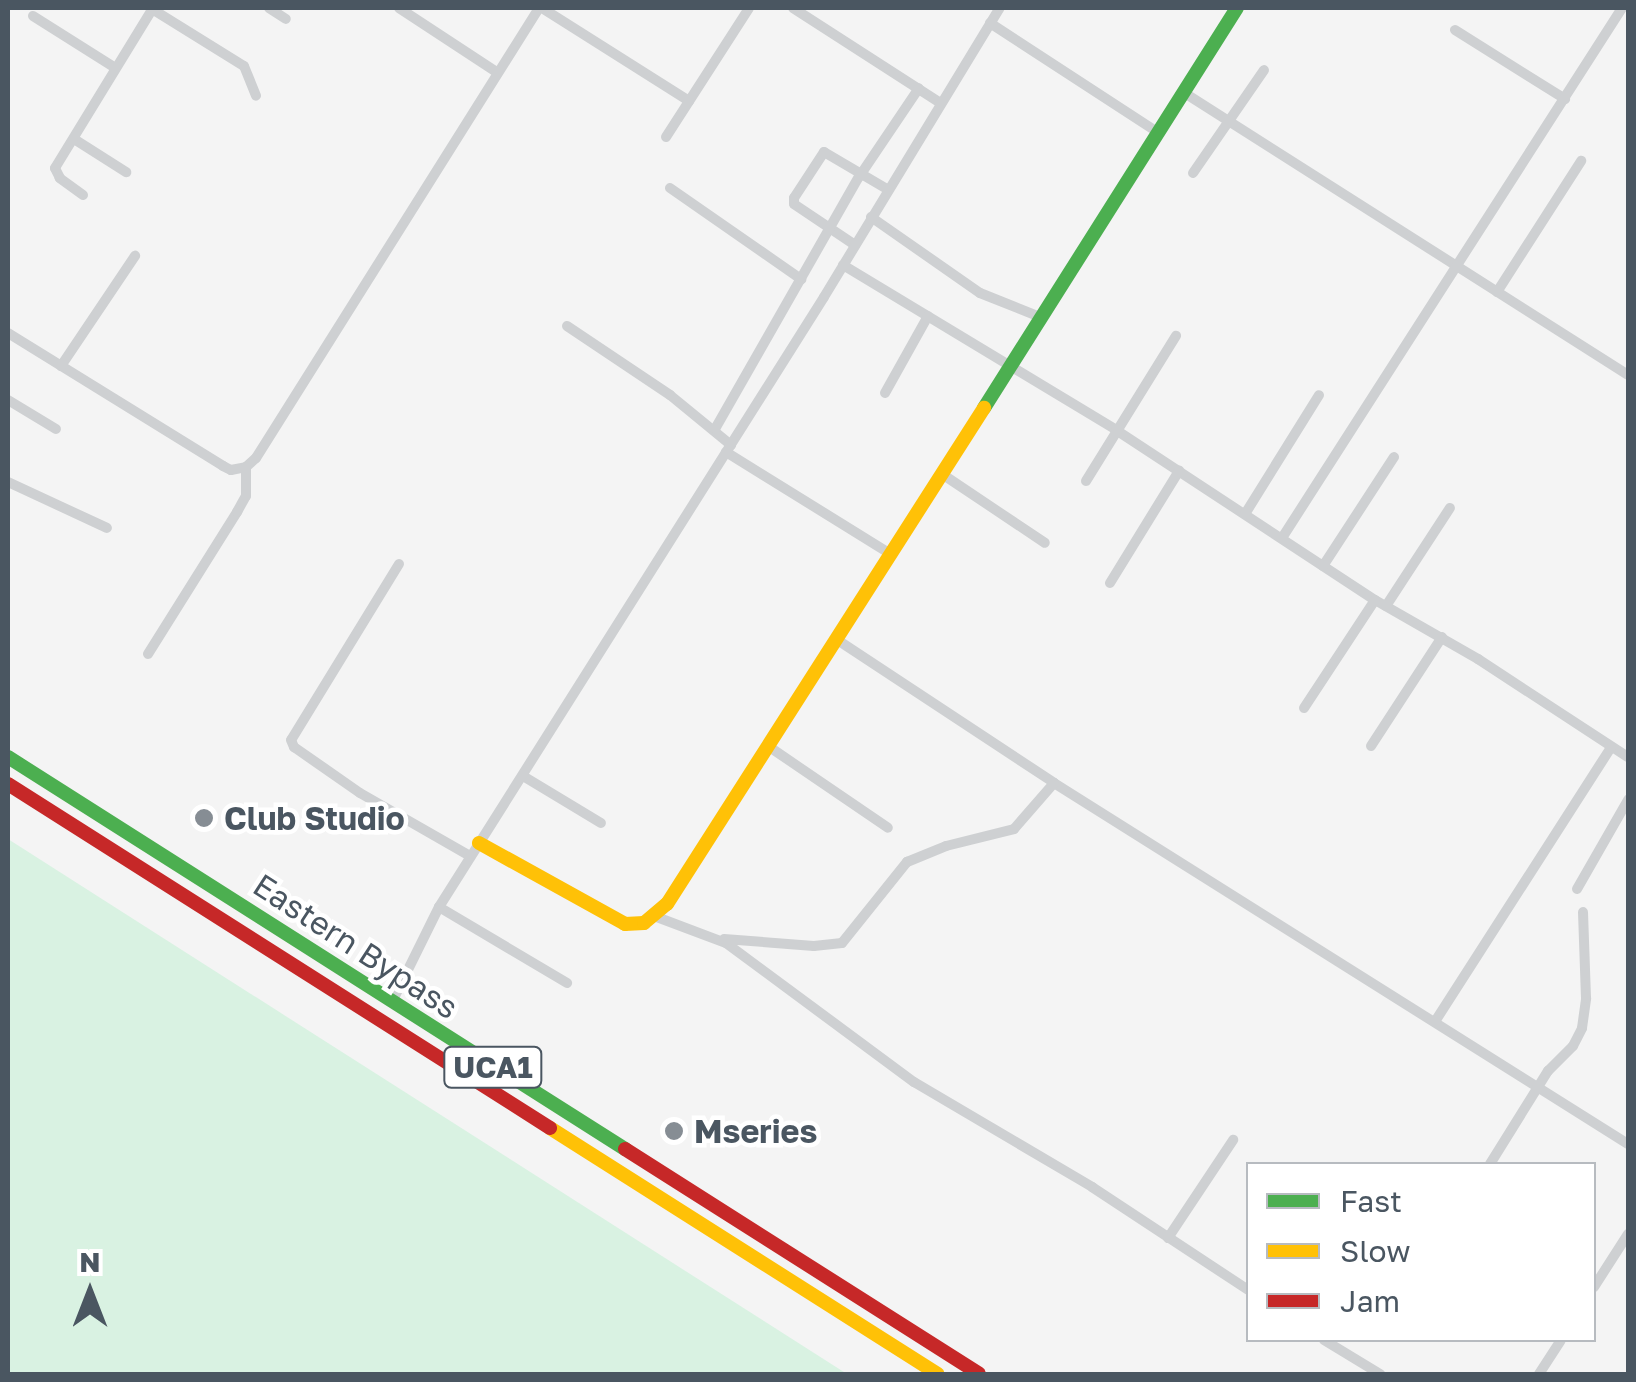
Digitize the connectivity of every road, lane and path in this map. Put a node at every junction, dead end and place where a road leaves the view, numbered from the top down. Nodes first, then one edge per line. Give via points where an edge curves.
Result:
1 (152, 8) edge
2 (270, 8) edge
3 (399, 8) edge
4 (540, 8) edge
5 (749, 8) edge
6 (793, 8) edge
7 (1000, 8) edge
8 (1237, 8) edge
9 (1622, 8) edge
10 (34, 16) dead end
11 (286, 19) dead end
12 (990, 23) junction
13 (1455, 30) dead end
14 (114, 67) junction
15 (1264, 70) dead end
16 (498, 73) junction
17 (919, 88) junction
18 (1183, 92) junction
19 (256, 96) dead end
20 (1566, 98) junction
21 (689, 101) junction
22 (939, 102) junction
23 (1228, 122) junction
24 (1158, 132) junction
25 (666, 137) dead end
26 (74, 138) junction
27 (1581, 161) dead end
28 (126, 172) dead end
29 (862, 173) junction
30 (1193, 173) dead end
31 (670, 188) dead end
32 (887, 189) junction
33 (83, 195) dead end
34 (871, 217) junction
35 (830, 229) junction
36 (854, 246) junction
37 (135, 256) dead end
38 (843, 266) junction
39 (1458, 267) junction
40 (801, 280) junction
41 (1496, 292) junction
42 (928, 316) junction
43 (1040, 317) junction
44 (567, 326) dead end
45 (8, 333) edge
46 (1176, 336) dead end
47 (1010, 364) junction
48 (62, 366) junction
49 (1628, 373) edge
50 (885, 392) dead end
51 (1320, 395) dead end
52 (8, 400) edge
53 (56, 429) dead end
54 (714, 429) junction
55 (1116, 430) junction
56 (728, 448) junction
57 (1394, 457) dead end
58 (246, 467) junction
59 (1179, 471) junction
60 (945, 476) junction
61 (1086, 481) dead end
62 (8, 482) edge
63 (1450, 508) dead end
64 (1245, 514) junction
65 (106, 528) dead end
66 (1282, 538) junction
67 (1046, 542) dead end
68 (892, 556) junction
69 (399, 564) dead end
70 (1323, 566) junction
71 (1110, 584) dead end
72 (1380, 603) junction
73 (1442, 637) junction
74 (836, 639) junction
75 (148, 654) dead end
76 (1304, 708) dead end
77 (768, 746) junction
78 (1371, 746) dead end
79 (1611, 746) junction
80 (1627, 754) edge
81 (8, 758) edge
82 (523, 776) junction
83 (1054, 783) junction
84 (8, 784) edge
85 (1628, 800) edge
86 (601, 823) dead end
87 (888, 828) dead end
88 (475, 850) junction
89 (1577, 889) dead end
90 (439, 906) junction
91 (1583, 912) dead end
92 (654, 916) junction
93 (718, 938) junction
94 (567, 982) dead end
95 (392, 1002) junction
96 (1436, 1020) junction
97 (1540, 1087) junction
98 (1233, 1140) dead end
99 (1628, 1144) edge
100 (1491, 1162) edge
101 (1628, 1234) edge
102 (1168, 1238) junction
103 (1596, 1285) edge
104 (1246, 1289) edge
105 (886, 1316) junction
106 (873, 1333) junction
107 (1327, 1342) edge
108 (1560, 1342) edge
109 (1362, 1363) junction
110 (937, 1374) edge
111 (979, 1374) edge
112 (1355, 1374) edge
113 (1380, 1374) edge
114 (1539, 1374) edge

1 - 14 street
1 - 19 street via 244,66
2 - 11 street
3 - 16 street
4 - 16 street
4 - 21 street
5 - 21 street
6 - 17 street
7 - 12 street
8 - 18 main road
9 - 20 street
10 - 14 street
12 - 22 street
12 - 24 street
13 - 20 street
14 - 26 street
15 - 23 street
16 - 58 street
17 - 22 street
17 - 29 street
18 - 23 street
18 - 24 main road
20 - 39 street
21 - 25 street
22 - 32 street
23 - 30 street
23 - 39 street
24 - 43 main road
26 - 28 street
26 - 33 street via 56,174
27 - 41 street
29 - 32 street
29 - 35 street
29 - 35 street via 824,152 794,198
31 - 40 street
32 - 34 street
34 - 36 street
34 - 43 street via 980,292
35 - 36 street
35 - 40 street
36 - 38 street
37 - 48 street
38 - 42 street
38 - 56 street
39 - 41 street
39 - 66 street
40 - 54 street
41 - 49 street
42 - 47 street
42 - 50 street
43 - 47 main road
44 - 54 street
45 - 48 street
46 - 55 street
47 - 55 street
47 - 60 main road
48 - 58 street via 223,466
51 - 64 street
52 - 53 street
54 - 56 street
55 - 59 street
55 - 61 street
56 - 68 street
56 - 82 street
57 - 70 street
58 - 75 street via 246,496
59 - 64 street
59 - 71 street
60 - 67 street
60 - 68 main road
62 - 65 street
63 - 72 street
64 - 66 street
66 - 70 street
68 - 74 main road
69 - 88 street via 290,740 360,794
70 - 72 street
72 - 73 street
72 - 76 street
73 - 78 street
73 - 79 street
74 - 77 main road
74 - 83 street
77 - 87 street
77 - 92 main road
79 - 80 street
79 - 96 street
81 - 95 main road, Eastern Bypass / UCA1
82 - 86 street
82 - 88 street
83 - 93 street via 1014,829 907,862 842,943
83 - 96 street
84 - 106 main road, Eastern Bypass / UCA1
85 - 89 street
88 - 90 street
88 - 92 main road via 626,924
90 - 94 street
90 - 95 street
91 - 97 street via 1582,1028
92 - 93 street
93 - 102 street via 914,1082
95 - 105 main road, Eastern Bypass / UCA1
96 - 97 street
97 - 99 street
97 - 100 street
98 - 102 street
101 - 103 street
102 - 104 street
105 - 106 main road
105 - 111 main road, Eastern Bypass / UCA1
106 - 110 main road, Eastern Bypass / UCA1
107 - 109 street
108 - 114 street
109 - 112 street
109 - 113 street

